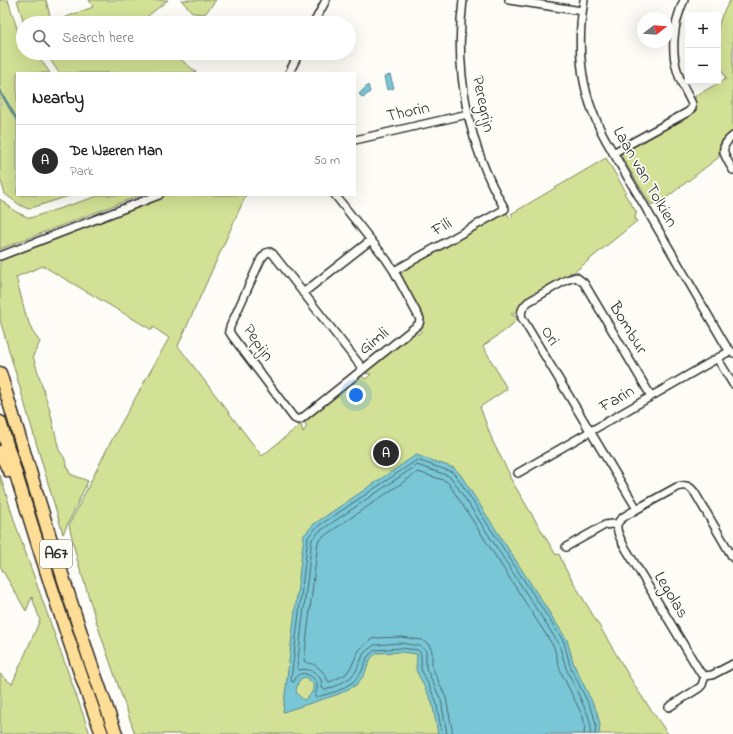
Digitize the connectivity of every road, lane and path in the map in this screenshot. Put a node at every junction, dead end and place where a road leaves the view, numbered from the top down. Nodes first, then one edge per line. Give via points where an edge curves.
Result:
1 (326, 0) edge
2 (463, 0) edge
3 (509, 0) edge
4 (584, 0) edge
5 (684, 0) edge
6 (582, 11) junction
7 (318, 16) edge
8 (296, 60) edge
9 (290, 72) edge
10 (468, 114) junction
11 (733, 136) edge
12 (356, 140) edge
13 (613, 153) junction
14 (733, 170) edge
15 (156, 196) edge
16 (336, 196) edge
17 (505, 209) joint
18 (371, 240) junction
19 (0, 256) edge
20 (394, 271) junction
21 (576, 277) joint
22 (303, 293) junction
23 (732, 352) edge
24 (717, 358) junction
25 (363, 369) junction
26 (0, 373) edge
27 (733, 384) edge
28 (651, 396) junction
29 (301, 419) joint
30 (0, 422) edge
31 (590, 432) junction
32 (0, 452) edge
33 (518, 473) dead end
34 (24, 500) junction
35 (636, 509) junction
36 (617, 525) junction
37 (566, 547) dead end
38 (733, 558) edge
39 (733, 664) edge
40 (705, 676) junction
41 (669, 706) dead end
42 (102, 734) edge
43 (116, 734) edge

1 - 7 street
2 - 10 street, Peregrijn via 461,75
3 - 6 street
4 - 6 street, Laan van Tolkien
5 - 13 street via 676,25 674,47 677,72 692,108
6 - 13 street, Laan van Tolkien via 580,46 585,88 596,122
8 - 9 street
10 - 12 street, Thorin
10 - 17 street, Peregrijn via 483,165
11 - 14 street via 726,142 723,154
13 - 23 street, Laan van Tolkien via 726,346
15 - 19 street
16 - 18 street
17 - 20 street, Fili
18 - 20 street
18 - 22 street
20 - 25 street, Gimli via 420,322
21 - 28 street, Bombur via 584,283
21 - 31 street, Ori via 528,302 522,308 521,315
22 - 25 street
22 - 29 street, Pepijn via 273,254 268,252 261,259 230,327 232,336 294,418
23 - 24 street, Farin
24 - 27 street
24 - 28 street, Farin
25 - 29 street, Gimli
26 - 43 highway, A67 via 62,574
28 - 31 street, Farin
30 - 34 highway, A67
31 - 33 street, Farin
31 - 35 street
32 - 34 highway, A67
34 - 42 highway, A67 via 77,667
35 - 36 street via 620,519
35 - 38 street via 677,487 687,485 695,493
36 - 37 street via 605,526
36 - 40 street, Legolas via 623,544 696,668
39 - 40 street via 712,676
40 - 41 street via 699,688

